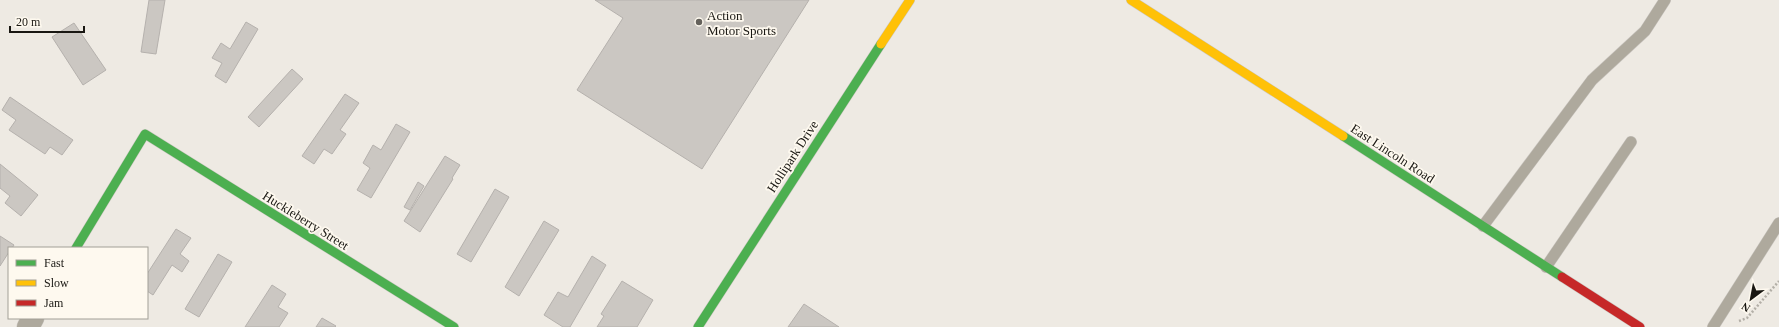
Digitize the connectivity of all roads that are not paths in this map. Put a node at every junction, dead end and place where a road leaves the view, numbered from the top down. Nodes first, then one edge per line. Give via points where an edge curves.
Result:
1 (910, 0) edge
2 (1132, 0) edge
3 (1665, 0) edge
4 (1631, 142) dead end
5 (1779, 223) edge
6 (1483, 226) junction
7 (77, 247) edge
8 (1546, 267) junction
9 (1716, 322) edge
10 (454, 327) edge
11 (698, 327) edge
12 (1640, 327) edge

1 - 11 street, Hollipark Drive
2 - 6 street, East Lincoln Road
3 - 6 lane via 1645,31 1592,80
4 - 8 lane
5 - 9 lane
6 - 8 street, East Lincoln Road
7 - 10 street, Huckleberry Street via 145,134
8 - 12 street, East Lincoln Road

